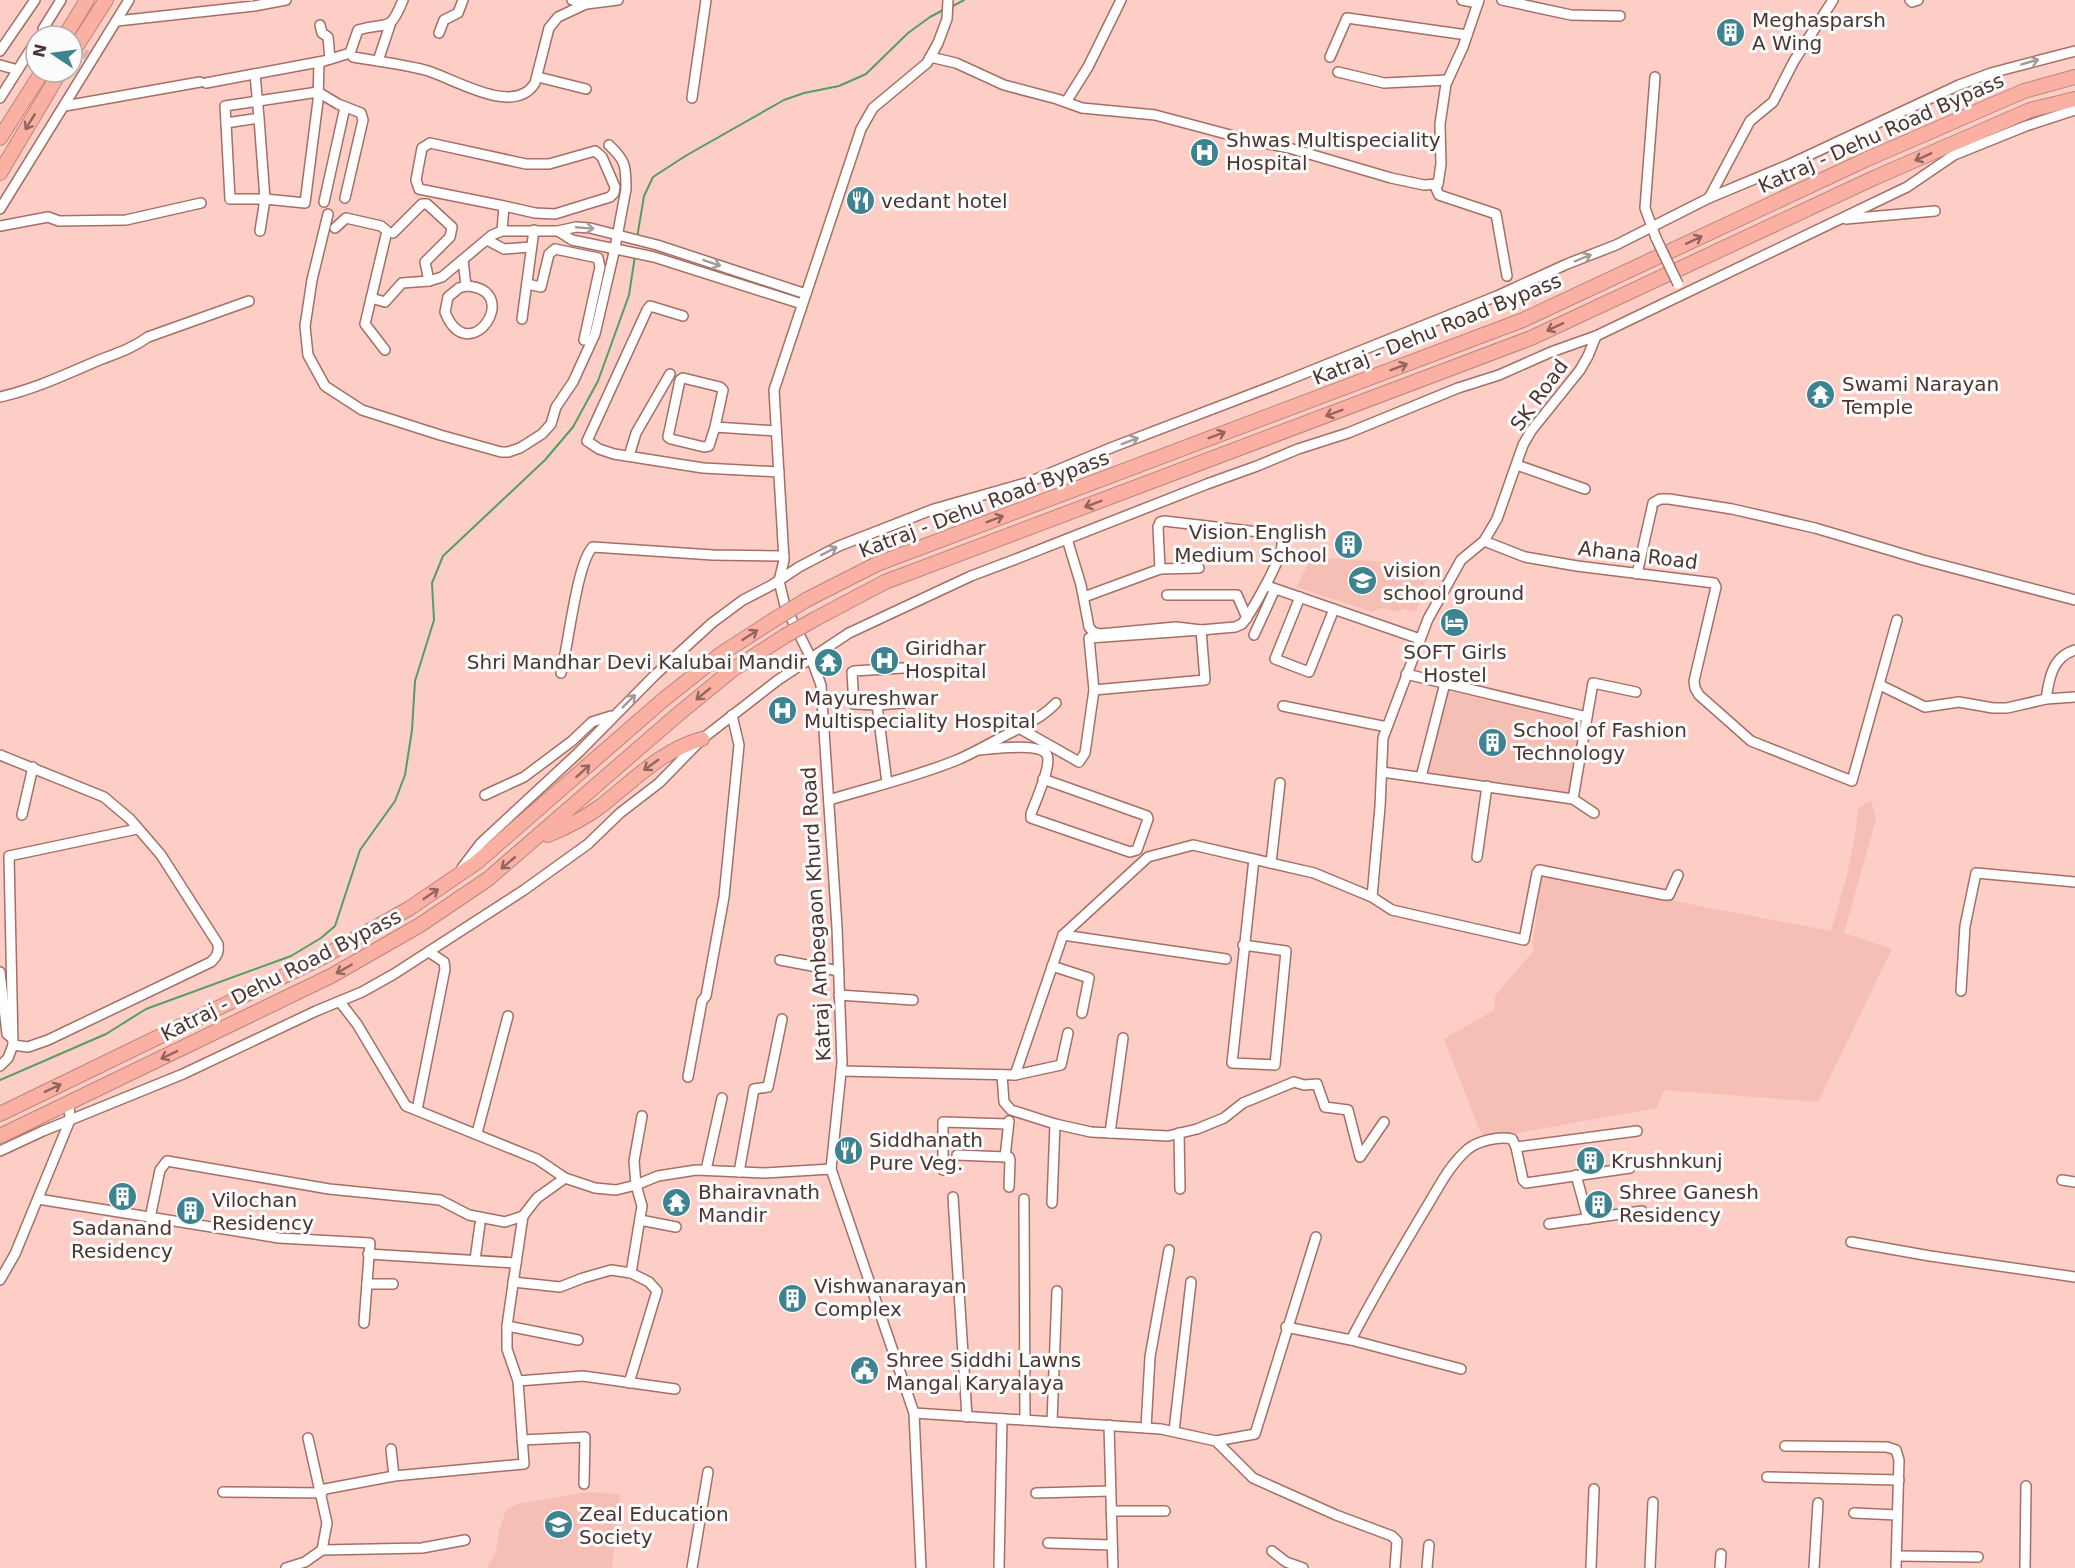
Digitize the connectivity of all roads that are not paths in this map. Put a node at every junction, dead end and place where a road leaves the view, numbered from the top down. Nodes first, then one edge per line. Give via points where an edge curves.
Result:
1 (35, 0) edge
2 (61, 0) edge
3 (87, 0) edge
4 (106, 0) edge
5 (129, 0) edge
6 (213, 0) edge
7 (286, 0) edge
8 (403, 0) edge
9 (463, 0) edge
10 (572, 0) edge
11 (618, 0) edge
12 (706, 0) edge
13 (948, 0) edge
14 (1121, 0) edge
15 (1462, 0) edge
16 (1502, 0) edge
17 (1833, 0) edge
18 (1910, 0) edge
19 (1918, 0) edge
20 (587, 2) edge
21 (1478, 2) edge
22 (215, 11) junction
23 (1620, 16) dead end
24 (117, 21) junction
25 (48, 24) edge
26 (72, 24) edge
27 (320, 25) dead end
28 (390, 25) junction
29 (439, 33) dead end
30 (84, 34) edge
31 (1467, 35) junction
32 (0, 51) edge
33 (2075, 51) edge
34 (353, 57) dead end
35 (930, 57) junction
36 (1330, 57) dead end
37 (330, 59) junction
38 (24, 60) edge
39 (378, 61) junction
40 (319, 62) junction
41 (0, 65) edge
42 (18, 70) junction
43 (1338, 72) dead end
44 (255, 74) junction
45 (538, 77) junction
46 (1655, 77) dead end
47 (2075, 77) edge
48 (1448, 80) junction
49 (4, 81) edge
50 (34, 84) edge
51 (53, 84) edge
52 (586, 89) dead end
53 (318, 92) junction
54 (0, 98) edge
55 (692, 98) dead end
56 (2075, 99) edge
57 (258, 102) junction
58 (1066, 102) junction
59 (65, 106) junction
60 (345, 107) junction
61 (2075, 110) edge
62 (259, 118) junction
63 (226, 123) junction
64 (0, 138) edge
65 (609, 145) dead end
66 (0, 173) edge
67 (1434, 184) junction
68 (345, 198) dead end
69 (1709, 198) junction
70 (265, 199) junction
71 (324, 202) dead end
72 (201, 203) dead end
73 (504, 206) junction
74 (0, 209) edge
75 (1935, 211) dead end
76 (328, 214) dead end
77 (1840, 219) junction
78 (0, 226) edge
79 (1651, 227) junction
80 (335, 228) dead end
81 (534, 230) junction
82 (260, 231) dead end
83 (502, 231) junction
84 (558, 231) junction
85 (393, 233) dead end
86 (622, 235) junction
87 (487, 240) junction
88 (531, 247) junction
89 (619, 248) junction
90 (463, 260) junction
91 (1507, 276) dead end
92 (429, 281) junction
93 (526, 284) junction
94 (466, 286) junction
95 (806, 294) junction
96 (1683, 295) junction
97 (371, 298) junction
98 (249, 301) dead end
99 (802, 304) junction
100 (683, 316) dead end
101 (522, 319) dead end
102 (1596, 336) junction
103 (584, 340) dead end
104 (385, 350) dead end
105 (670, 374) dead end
106 (0, 397) edge
107 (715, 427) junction
108 (776, 430) junction
109 (629, 456) junction
110 (1517, 465) junction
111 (779, 472) junction
112 (1585, 489) dead end
113 (1067, 539) junction
114 (1484, 542) junction
115 (784, 556) junction
116 (1199, 568) dead end
117 (1160, 569) junction
118 (1636, 574) junction
119 (778, 581) junction
120 (1167, 595) dead end
121 (1084, 597) junction
122 (1300, 597) junction
123 (2075, 600) edge
124 (1334, 609) junction
125 (1247, 618) junction
126 (1897, 620) dead end
127 (1201, 630) junction
128 (1254, 635) dead end
129 (1420, 639) junction
130 (2075, 650) edge
131 (812, 658) junction
132 (903, 668) dead end
133 (561, 673) dead end
134 (1406, 674) junction
135 (1445, 683) junction
136 (1881, 685) junction
137 (1094, 690) junction
138 (1636, 692) dead end
139 (2075, 697) edge
140 (2046, 699) junction
141 (903, 703) dead end
142 (1056, 703) dead end
143 (877, 705) junction
144 (1283, 706) dead end
145 (732, 715) junction
146 (614, 716) junction
147 (1587, 717) junction
148 (1387, 727) junction
149 (1019, 728) junction
150 (702, 739) junction
151 (979, 750) junction
152 (0, 755) edge
153 (33, 767) junction
154 (1382, 772) junction
155 (1421, 777) junction
156 (1043, 779) junction
157 (887, 783) junction
158 (1280, 783) dead end
159 (1487, 786) junction
160 (485, 795) dead end
161 (1573, 799) junction
162 (829, 800) junction
163 (1594, 813) dead end
164 (22, 815) dead end
165 (137, 829) junction
166 (534, 840) junction
167 (1477, 857) dead end
168 (1254, 859) junction
169 (1271, 863) junction
170 (1678, 875) dead end
171 (456, 877) junction
172 (2075, 882) edge
173 (1372, 897) junction
174 (1063, 935) junction
175 (1243, 945) junction
176 (429, 952) junction
177 (1226, 959) dead end
178 (780, 960) dead end
179 (1052, 966) junction
180 (838, 971) junction
181 (0, 972) edge
182 (1961, 991) dead end
183 (839, 995) junction
184 (913, 1000) dead end
185 (340, 1002) junction
186 (1082, 1013) dead end
187 (508, 1016) dead end
188 (782, 1018) dead end
189 (1068, 1033) dead end
190 (1123, 1038) dead end
191 (13, 1043) junction
192 (0, 1066) edge
193 (841, 1071) junction
194 (1002, 1075) junction
195 (1015, 1075) junction
196 (688, 1077) dead end
197 (722, 1098) dead end
198 (69, 1103) junction
199 (417, 1110) junction
200 (1011, 1110) junction
201 (0, 1114) edge
202 (642, 1116) dead end
203 (70, 1120) junction
204 (1384, 1122) dead end
205 (1056, 1124) junction
206 (1008, 1125) junction
207 (1637, 1131) dead end
208 (477, 1133) junction
209 (1110, 1133) junction
210 (1179, 1133) junction
211 (0, 1136) edge
212 (1516, 1147) junction
213 (0, 1151) edge
214 (957, 1155) dead end
215 (1005, 1156) junction
216 (1630, 1168) dead end
217 (831, 1169) junction
218 (706, 1170) junction
219 (943, 1170) dead end
220 (739, 1172) junction
221 (1576, 1175) junction
222 (565, 1178) junction
223 (2062, 1179) dead end
224 (2075, 1182) edge
225 (636, 1185) junction
226 (1009, 1187) dead end
227 (1180, 1189) dead end
228 (953, 1197) dead end
229 (38, 1199) junction
230 (1024, 1199) dead end
231 (1052, 1203) dead end
232 (1642, 1210) dead end
233 (524, 1216) junction
234 (150, 1218) junction
235 (1588, 1219) junction
236 (640, 1220) junction
237 (480, 1224) dead end
238 (1549, 1224) dead end
239 (676, 1227) dead end
240 (1316, 1237) dead end
241 (1851, 1242) dead end
242 (1169, 1250) dead end
243 (368, 1254) junction
244 (475, 1260) junction
245 (516, 1263) junction
246 (631, 1273) junction
247 (2075, 1277) edge
248 (0, 1280) edge
249 (513, 1282) junction
250 (1191, 1282) dead end
251 (367, 1284) junction
252 (393, 1284) dead end
253 (1057, 1291) dead end
254 (364, 1323) dead end
255 (507, 1326) junction
256 (1286, 1327) junction
257 (578, 1340) dead end
258 (1351, 1341) junction
259 (1461, 1369) dead end
260 (518, 1380) junction
261 (629, 1383) junction
262 (675, 1389) dead end
263 (914, 1413) junction
264 (967, 1417) junction
265 (1002, 1419) junction
266 (1025, 1420) junction
267 (1052, 1422) junction
268 (1109, 1425) junction
269 (1146, 1428) junction
270 (1174, 1431) junction
271 (308, 1438) dead end
272 (522, 1440) junction
273 (1216, 1441) junction
274 (1785, 1446) dead end
275 (391, 1449) dead end
276 (708, 1472) dead end
277 (394, 1476) junction
278 (1767, 1477) dead end
279 (1899, 1480) junction
280 (584, 1484) dead end
281 (2026, 1486) dead end
282 (1594, 1489) dead end
283 (321, 1491) junction
284 (1110, 1491) junction
285 (223, 1492) dead end
286 (1036, 1493) dead end
287 (1653, 1502) dead end
288 (1818, 1503) dead end
289 (1111, 1511) junction
290 (1165, 1511) dead end
291 (1854, 1513) dead end
292 (1897, 1515) junction
293 (465, 1540) dead end
294 (1048, 1543) dead end
295 (1112, 1545) junction
296 (1429, 1545) dead end
297 (322, 1550) junction
298 (1272, 1551) dead end
299 (1721, 1554) dead end
300 (1896, 1556) junction
301 (1978, 1557) dead end
302 (1286, 1565) edge
303 (286, 1568) edge
304 (692, 1568) edge
305 (921, 1568) edge
306 (999, 1568) edge
307 (1113, 1568) edge
308 (1304, 1568) edge
309 (1395, 1568) edge
310 (1427, 1568) edge
311 (1592, 1568) edge
312 (1650, 1568) edge
313 (1720, 1568) edge
314 (1814, 1568) edge
315 (1896, 1568) edge
316 (2025, 1568) edge

1 - 32 street
2 - 25 street
3 - 26 highway
4 - 30 highway
5 - 24 street
6 - 22 street
7 - 22 street
8 - 28 street
9 - 29 street via 458,13 444,20
10 - 20 street
11 - 20 street
12 - 55 street
13 - 35 street via 947,19
14 - 58 street via 1088,68
15 - 21 street
16 - 23 street via 1571,15
17 - 69 street via 1773,102 1750,121
18 - 19 street
20 - 45 street via 549,28
21 - 31 street
22 - 24 street
24 - 59 street via 90,57
27 - 37 street via 328,37
28 - 37 street via 358,30 350,53
28 - 39 street
31 - 36 street via 1347,18
31 - 48 street
69 -> 33 street via 1959,85
34 - 39 street
35 - 58 street via 956,63 1004,85
35 - 95 street via 873,108 861,129
37 - 40 street
38 - 42 street
39 - 45 street via 424,70 470,89 501,96 530,91
40 - 44 street
40 - 53 street
41 - 42 street
42 - 49 street
43 - 48 street via 1384,83
44 - 57 street
44 - 59 street
45 - 52 street
46 - 79 street via 1644,208
171 -> 47 highway, Katraj - Dehu Road Bypass, bridge via 721,654 806,600 877,564 1523,320 1865,160 2024,91
48 - 67 street via 1440,124 1440,174 1438,184
49 - 54 street
50 - 64 highway
51 -> 66 highway
53 - 57 street
53 - 60 street
53 - 70 street via 305,203
56 -> 166 highway, Katraj - Dehu Road Bypass, bridge via 2030,110 1884,174 1531,339 885,582 785,636 732,670
57 - 62 street
57 - 63 street via 225,106
58 - 67 street via 1082,108 1155,116 1289,148 1391,178
59 - 74 street
60 - 68 street via 361,113 363,120
60 - 71 street
61 - 77 street via 1954,155 1907,187
62 - 63 street
62 - 70 street
63 - 70 street via 230,198
65 - 86 street via 626,168
67 - 91 street via 1439,195 1496,214
69 - 79 street
70 - 82 street
72 - 78 street via 126,220 59,221 48,217
73 - 73 street via 555,214 610,197 615,187 602,157 595,152 549,164 526,164 430,143 422,148 418,189
73 - 83 street
75 - 77 street
76 - 89 street via 305,326 308,355 325,386 362,410 501,452 520,448 551,424 595,334
77 - 96 street
79 - 96 street, bridge
119 -> 79 street via 839,546 934,509 1029,482 1247,397 1497,296
80 - 97 street via 346,218 385,228
81 - 83 street
81 - 84 street
81 - 88 street
83 - 87 street
84 -> 86 street via 576,227
84 - 89 street via 572,240
85 - 92 street via 422,204 427,204 452,227 450,237 425,262
86 - 89 street
86 -> 95 street
87 - 88 street via 504,249
87 - 90 street
88 - 93 street
89 - 99 street
90 - 92 street via 448,273
90 - 94 street
92 - 97 street via 402,283 385,302
93 - 101 street
93 - 103 street via 541,287 549,254 555,249 598,258 600,267
94 - 94 street via 448,297 445,312 453,327 472,333 488,322 492,307 482,291
95 - 99 street
96 - 102 street
97 - 104 street via 365,324
98 - 106 street via 148,338 134,348 65,376
99 - 108 street via 774,390
100 - 109 street via 651,306 647,310 587,441 600,449
102 - 110 street, SK Road via 1580,370 1531,431
102 - 113 street
105 - 109 street via 636,433
107 - 107 street via 709,446 704,447 668,436 680,380 723,390
107 - 108 street
108 - 111 street
109 - 111 street via 703,468
110 - 112 street
110 - 114 street, SK Road
111 - 115 street
113 - 121 street
113 - 131 street via 971,576 849,633
114 - 118 street, Ahana Road via 1525,557
114 - 129 street via 1461,560
115 - 119 street
115 - 133 street via 593,547 582,571
116 - 117 street
117 - 121 street
117 - 125 street via 1160,522 1277,534 1282,545
118 - 123 street via 1653,503 1669,499 1815,528
118 - 136 street, Ahana Road via 1714,583 1695,688 1751,741 1852,782
119 - 131 street, Katraj Ambegaon Khurd Road via 784,606
146 -> 119 street via 712,622
120 - 125 street via 1237,595
121 - 127 street via 1089,627 1100,634 1176,627
122 - 124 street
122 - 124 street via 1275,659 1309,672
122 - 128 street via 1272,588
124 - 129 street
125 - 127 street via 1235,627
126 - 136 street
127 - 137 street via 1205,680
127 - 137 street via 1089,638
129 - 134 street
130 - 140 street via 2055,663
131 - 145 street
131 - 162 street, Katraj Ambegaon Khurd Road via 821,685
132 - 143 street via 852,672 855,705
134 - 135 street
134 - 148 street
135 - 147 street
135 - 155 street
136 - 140 street via 1925,707 1959,702 2007,708
137 - 149 street via 1085,753 1079,762
138 - 147 street via 1593,683
139 - 140 street
141 - 143 street
142 - 149 street
143 - 157 street
144 - 148 street
145 - 150 street
145 - 196 street via 740,745 724,897
146 - 160 street via 592,722 524,777
146 - 171 street via 481,843
147 - 161 street
148 - 154 street
149 - 151 street
150 -> 166 highway via 685,743 650,765 572,825
150 - 176 street via 659,783 588,844
151 - 156 street via 1042,750 1048,759
151 - 157 street
152 - 153 street
153 - 164 street
153 - 165 street via 104,797
154 - 155 street
154 - 173 street
155 - 159 street
156 - 156 street via 1031,818 1130,852 1137,850 1147,816
157 - 162 street
158 - 169 street
159 - 161 street
159 - 167 street
161 - 163 street
162 - 180 street, Katraj Ambegaon Khurd Road
165 - 191 street via 9,856
165 - 191 street via 161,855 218,944 217,955 211,962 48,1040 28,1047
166 -> 198 highway, Katraj - Dehu Road Bypass via 488,879 420,925 331,976
168 - 169 street
168 - 174 street via 1193,845 1148,857
168 - 175 street
169 - 173 street via 1314,873
170 - 173 street via 1669,895 1665,895 1539,870 1524,940 1392,910
201 -> 171 highway, Katraj - Dehu Road Bypass via 321,958
172 - 182 street via 1976,873 1965,926
174 - 177 street
174 - 179 street
175 - 175 street via 1286,951 1275,1065 1232,1063
176 - 185 street
176 - 199 street via 444,962 445,969
178 - 180 street
179 - 186 street via 1089,978
179 - 195 street
180 - 183 street, Katraj Ambegaon Khurd Road
181 - 191 street via 8,1034
183 - 184 street
183 - 193 street, Katraj Ambegaon Khurd Road
185 - 199 street via 406,1106
185 - 203 street via 183,1074
187 - 208 street
188 - 220 street via 768,1087 754,1089
189 - 195 street via 1061,1065
190 - 209 street
191 - 192 street via 8,1058
193 - 194 street
193 - 217 street, Katraj Ambegaon Khurd Road
194 - 195 street
194 - 200 street via 1004,1102
197 - 218 street
198 - 203 street
198 - 211 highway, Katraj - Dehu Road Bypass
199 - 208 street
200 - 205 street
200 - 206 street
202 - 225 street via 634,1161
203 - 213 street
203 - 229 street
204 - 210 street via 1360,1157 1348,1110 1325,1107 1317,1084 1294,1082 1243,1103 1224,1118
205 - 209 street
205 - 231 street
206 - 215 street
206 - 219 street via 943,1122
207 - 212 street
208 - 222 street via 537,1159
209 - 210 street
210 - 227 street
212 - 221 street via 1526,1183
212 - 258 street via 1512,1139 1505,1137 1484,1141 1469,1148 1449,1170
214 - 215 street
215 - 226 street via 1010,1160
216 - 221 street
217 - 220 street
217 - 263 street
218 - 220 street
218 - 225 street via 658,1176
221 - 235 street
222 - 225 street via 595,1188 616,1190
222 - 233 street via 537,1198
223 - 224 street
225 - 236 street via 642,1206
228 - 264 street
229 - 234 street
229 - 248 street
230 - 266 street
232 - 235 street
233 - 234 street via 505,1222 484,1219 440,1200 329,1189 167,1161 160,1170
233 - 245 street
234 - 243 street via 279,1238 370,1243
235 - 238 street
236 - 239 street
236 - 246 street
237 - 244 street
240 - 256 street
241 - 247 street
242 - 269 street via 1150,1356
243 - 244 street
243 - 251 street
244 - 245 street
245 - 249 street
246 - 249 street via 611,1270 560,1287
246 - 261 street via 657,1291
249 - 255 street
250 - 270 street
251 - 252 street
251 - 254 street
253 - 267 street
255 - 257 street
255 - 260 street via 507,1349
256 - 258 street
256 - 273 street via 1255,1434
258 - 259 street
260 - 261 street via 576,1376
260 - 272 street
261 - 262 street
263 - 264 street
263 - 305 street
264 - 265 street
265 - 266 street
265 - 306 street
266 - 267 street
267 - 268 street
268 - 269 street
268 - 284 street
269 - 270 street
270 - 273 street
271 - 283 street
272 - 277 street via 524,1464
272 - 280 street via 585,1437
273 - 309 street via 1253,1478 1392,1536 1397,1541
274 - 279 street via 1893,1448 1899,1454
275 - 277 street
276 - 304 street
277 - 283 street
278 - 279 street
279 - 292 street
281 - 316 street
282 - 311 street
283 - 285 street
283 - 297 street via 327,1523
284 - 286 street
284 - 289 street
287 - 312 street
288 - 314 street
289 - 290 street
289 - 295 street
291 - 292 street
292 - 300 street
293 - 297 street via 422,1548
294 - 295 street
295 - 307 street
296 - 310 street
297 - 303 street via 305,1562
298 - 302 street
299 - 313 street
300 - 301 street
300 - 315 street
302 - 308 street

